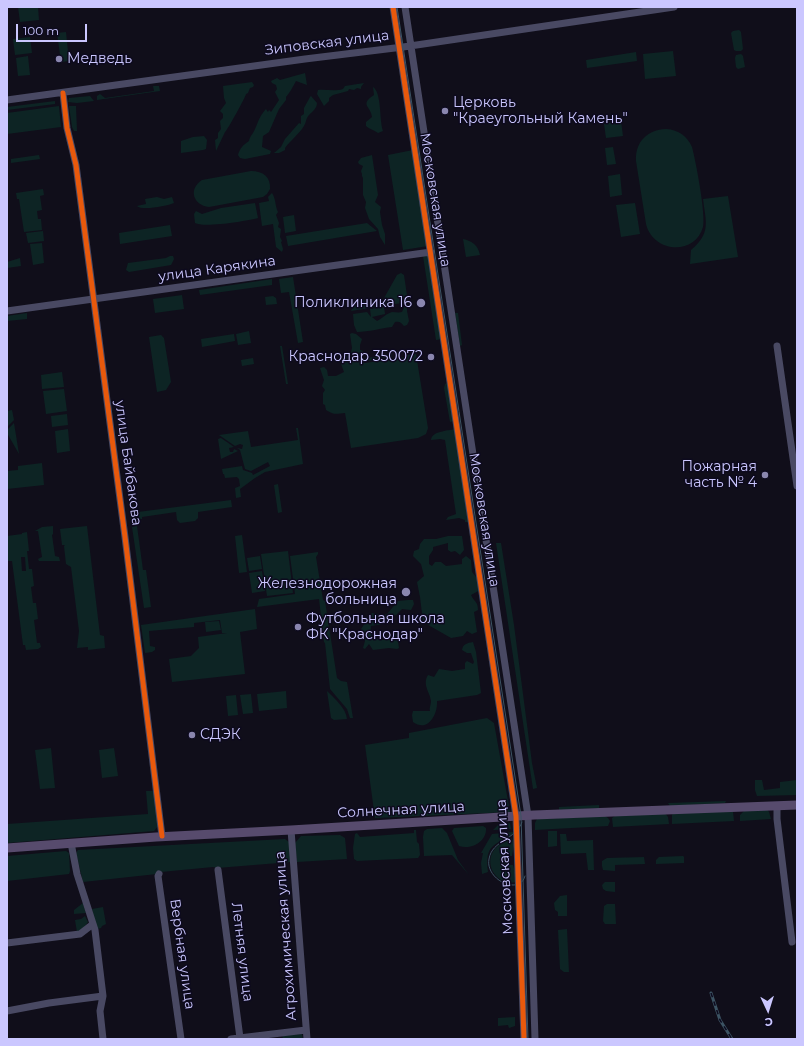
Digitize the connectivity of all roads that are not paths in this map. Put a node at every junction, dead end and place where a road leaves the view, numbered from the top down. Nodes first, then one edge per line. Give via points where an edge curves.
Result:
1 (394, 7) edge
2 (405, 7) edge
3 (674, 7) edge
4 (411, 45) junction
5 (399, 47) junction
6 (63, 93) junction
7 (7, 100) edge
8 (436, 211) junction
9 (424, 212) junction
10 (430, 252) junction
11 (447, 279) junction
12 (435, 280) junction
13 (448, 288) junction
14 (436, 289) junction
15 (94, 300) junction
16 (7, 311) edge
17 (777, 346) dead end
18 (468, 418) junction
19 (456, 420) junction
20 (469, 427) junction
21 (457, 428) junction
22 (796, 477) edge
23 (797, 486) edge
24 (513, 713) junction
25 (501, 714) junction
26 (514, 722) junction
27 (502, 724) junction
28 (797, 805) edge
29 (777, 806) junction
30 (516, 816) junction
31 (528, 816) junction
32 (291, 830) junction
33 (162, 836) junction
34 (70, 843) junction
35 (7, 848) edge
36 (218, 870) dead end
37 (160, 874) dead end
38 (94, 924) junction
39 (792, 942) dead end
40 (7, 943) edge
41 (534, 992) junction
42 (522, 993) junction
43 (99, 997) junction
44 (534, 1007) junction
45 (522, 1008) junction
46 (7, 1011) edge
47 (306, 1030) junction
48 (240, 1038) junction
49 (103, 1039) edge
50 (181, 1039) edge
51 (231, 1039) edge
52 (306, 1039) edge
53 (524, 1039) edge
54 (535, 1039) edge

1 - 5 street, Московская улица
2 - 4 street, Московская улица
3 - 4 street, Зиповская улица
4 - 5 street, Зиповская улица
4 - 8 street, Московская улица
5 - 6 street, Зиповская улица
5 - 9 street, Московская улица
6 - 7 street, Зиповская улица
6 - 15 street, улица Байбакова via 76,165
8 - 9 street
8 - 11 street, Московская улица
9 - 10 street, Московская улица
10 - 12 street, Московская улица
10 - 15 street, улица Карякина
11 - 12 street, Московская улица
11 - 13 street, Московская улица
12 - 14 street, Московская улица
13 - 14 street, Московская улица
13 - 18 street, Московская улица
14 - 19 street, Московская улица
15 - 16 street, улица Карякина
15 - 33 street, улица Байбакова
17 - 22 street
18 - 19 street
18 - 20 street, Московская улица
19 - 21 street, Московская улица
20 - 21 street
20 - 24 street, Московская улица
21 - 25 street, Московская улица
22 - 23 street
24 - 25 street
24 - 26 street, Московская улица
25 - 27 street, Московская улица
26 - 27 street
26 - 31 street, Московская улица
27 - 30 street, Московская улица
28 - 29 main road, Солнечная улица
29 - 31 main road, Солнечная улица
29 - 39 street
30 - 31 main road, Солнечная улица
30 - 32 main road, Солнечная улица
30 - 42 street, Московская улица
31 - 41 street, Московская улица
32 - 33 main road, Солнечная улица
32 - 47 street, Агрохимическая улица
33 - 34 main road, Солнечная улица
34 - 35 main road, Солнечная улица
34 - 38 street via 77,874
36 - 48 street, Летняя улица
37 - 50 street, Вербная улица via 158,876
38 - 40 street via 80,934
38 - 43 street
41 - 42 street via 528,996
41 - 44 street, Московская улица
42 - 45 street, Московская улица
43 - 46 street
43 - 49 street
44 - 45 street via 528,1003
44 - 54 street, Московская улица
45 - 53 street, Московская улица
47 - 48 street
47 - 52 street, Агрохимическая улица
48 - 51 street

